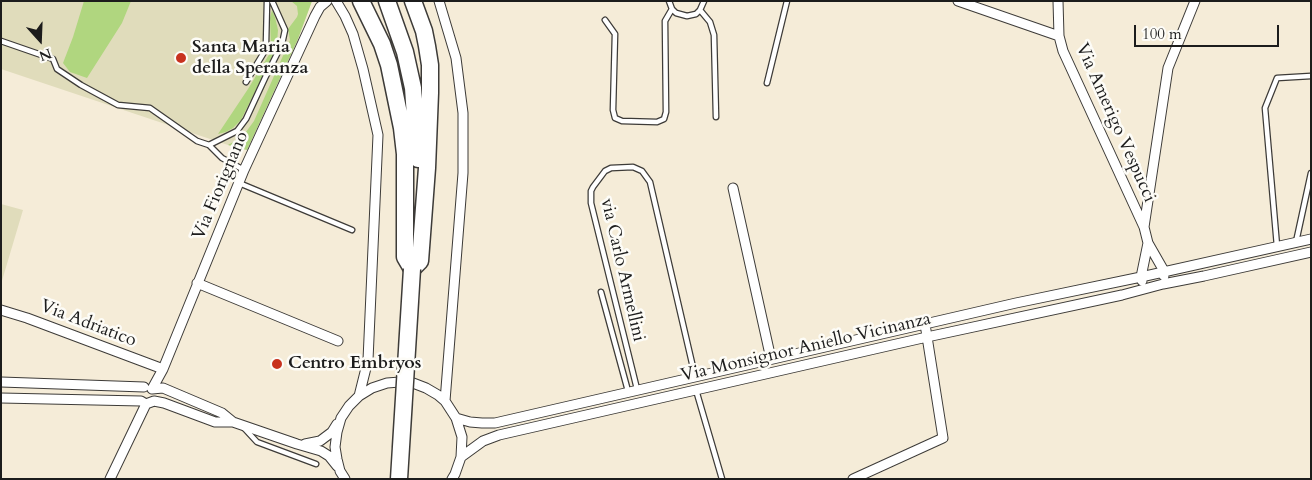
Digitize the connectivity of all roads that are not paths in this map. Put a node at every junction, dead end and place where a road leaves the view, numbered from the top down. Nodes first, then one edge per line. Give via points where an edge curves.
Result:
1 (267, 1) edge
2 (272, 1) edge
3 (327, 1) edge
4 (336, 1) edge
5 (361, 1) edge
6 (387, 1) edge
7 (413, 1) edge
8 (439, 1) edge
9 (669, 1) edge
10 (704, 1) edge
11 (787, 1) edge
12 (958, 1) edge
13 (1058, 1) edge
14 (1196, 1) edge
15 (672, 9) junction
16 (700, 10) junction
17 (605, 20) dead end
18 (1058, 36) junction
19 (1, 41) edge
20 (1311, 76) edge
21 (246, 82) dead end
22 (767, 83) dead end
23 (716, 117) dead end
24 (209, 146) junction
25 (244, 170) junction
26 (1311, 173) edge
27 (238, 183) junction
28 (733, 188) dead end
29 (1144, 227) junction
30 (352, 230) dead end
31 (1311, 238) edge
32 (1296, 242) junction
33 (1148, 243) junction
34 (1277, 246) junction
35 (1311, 252) edge
36 (412, 269) junction
37 (1164, 271) junction
38 (1141, 277) junction
39 (197, 283) junction
40 (1163, 284) junction
41 (1143, 288) junction
42 (601, 292) dead end
43 (1, 310) edge
44 (925, 324) junction
45 (927, 337) junction
46 (338, 341) dead end
47 (772, 359) junction
48 (163, 370) junction
49 (695, 376) junction
50 (1, 382) edge
51 (148, 388) junction
52 (632, 390) junction
53 (696, 390) junction
54 (359, 396) junction
55 (1, 398) edge
56 (445, 401) junction
57 (147, 402) junction
58 (341, 418) junction
59 (456, 418) junction
60 (237, 423) junction
61 (297, 444) junction
62 (461, 457) junction
63 (316, 464) dead end
64 (343, 475) edge
65 (454, 477) edge
66 (110, 479) edge
67 (400, 479) edge
68 (722, 479) edge
69 (853, 479) edge

1 - 21 lane via 266,44
2 - 24 lane via 285,30 282,44 246,119 237,131
3 - 25 street, Via Fiorignano via 315,16
4 - 54 street via 353,34 378,134 368,360
5 - 36 highway via 389,65 402,128 405,257
6 - 36 highway via 405,52 414,97 418,156
7 - 36 highway via 427,46 430,93 420,261
8 - 56 street via 456,58 462,113 463,173
9 - 15 lane
10 - 16 lane
11 - 22 lane
12 - 18 street
13 - 18 street, Via Amerigo Vespucci
14 - 29 street via 1168,68
15 - 16 lane via 676,14 687,16
15 - 17 lane via 664,21 666,112 664,119 657,122 615,118 615,34
16 - 23 lane via 710,22 714,35
18 - 29 street, Via Amerigo Vespucci
19 - 24 lane via 53,59 57,69 118,105 150,108
20 - 34 lane via 1277,78 1266,108
24 - 25 lane via 222,158
25 - 27 street, Via Fiorignano
26 - 32 lane
27 - 30 lane
27 - 39 street, Via Fiorignano
28 - 47 street
29 - 33 street
31 - 32 street, Via Monsignor Aniello Vicinanza
32 - 34 street, Via Monsignor Aniello Vicinanza
33 - 37 street
33 - 38 street
34 - 37 street, Via Monsignor Aniello Vicinanza
35 - 40 street, Via Monsignor Aniello Vicinanza
36 - 67 highway, bridge
37 - 38 street, Via Monsignor Aniello Vicinanza
37 - 40 street
38 - 41 street
38 - 44 street, Via Monsignor Aniello Vicinanza
39 - 46 street
39 - 48 street, Via Fiorignano
40 - 41 street, Via Monsignor Aniello Vicinanza
41 - 45 street, Via Monsignor Aniello Vicinanza
42 - 52 lane
43 - 48 street, Via Adriatico
44 - 45 street
44 - 47 street, Via Monsignor Aniello Vicinanza
45 - 53 street, Via Monsignor Aniello Vicinanza
45 - 69 street via 943,438
47 - 49 street, Via Monsignor Aniello Vicinanza
48 - 51 street, Via Fiorignano
49 - 52 street, Via Monsignor Aniello Vicinanza
49 - 52 lane, via Carlo Armellini via 650,182 642,171 633,167 612,168 593,187 591,203
50 - 51 street
51 - 57 street, Via Fiorignano via 139,394
51 - 57 street via 156,396
51 - 60 street via 164,388 222,413
52 - 59 street, Via Monsignor Aniello Vicinanza via 495,423 482,424
53 - 62 street, Via Monsignor Aniello Vicinanza via 499,435 483,441
53 - 68 lane
54 - 56 street via 372,388 400,382 426,388
54 - 58 street
55 - 57 street
56 - 59 street
57 - 60 street via 164,403 214,422
57 - 66 street
58 - 61 street via 332,432 320,441
58 - 64 street via 335,447
59 - 62 street via 462,437
60 - 61 street
60 - 63 lane via 257,442
61 - 64 street via 329,456
62 - 65 street

